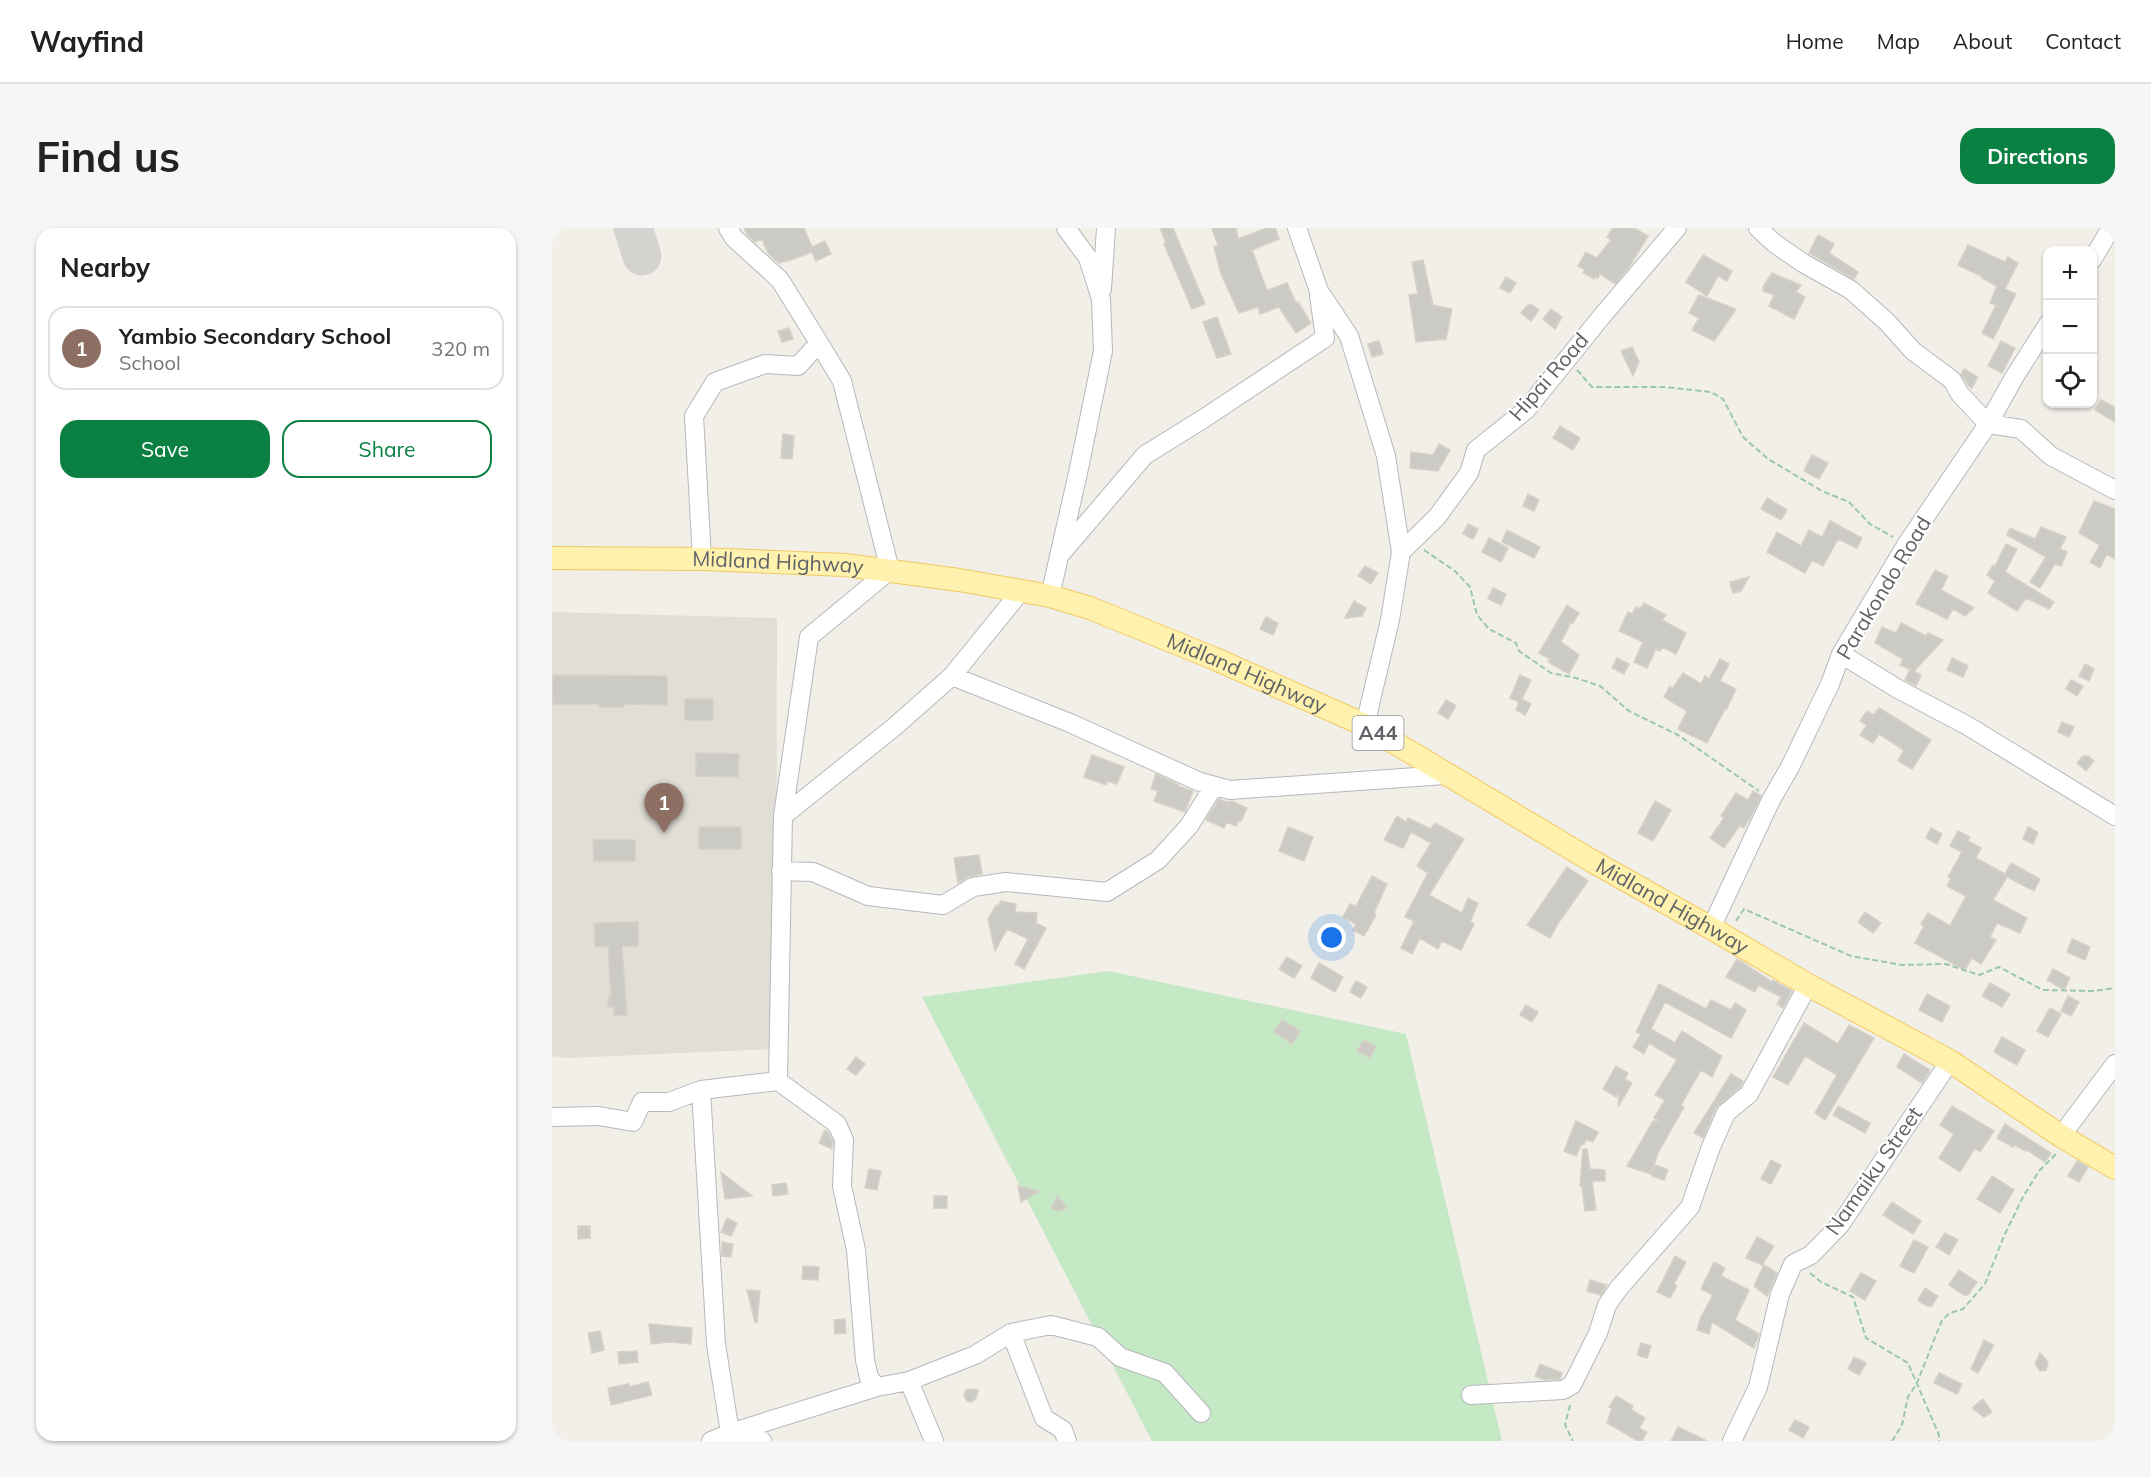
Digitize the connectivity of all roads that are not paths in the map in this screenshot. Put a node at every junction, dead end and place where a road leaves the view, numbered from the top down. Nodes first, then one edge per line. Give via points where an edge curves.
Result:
1 (728, 228) edge
2 (1066, 228) edge
3 (1106, 228) edge
4 (1297, 228) edge
5 (1677, 228) edge
6 (1758, 228) edge
7 (2111, 228) edge
8 (2097, 252) edge
9 (1319, 291) junction
10 (1101, 299) junction
11 (2043, 332) edge
12 (819, 343) junction
13 (1988, 424) junction
14 (2115, 490) edge
15 (1401, 552) junction
16 (1059, 556) junction
17 (552, 558) edge
18 (702, 559) junction
19 (890, 570) junction
20 (1021, 591) junction
21 (1050, 596) junction
22 (1841, 654) junction
23 (952, 676) junction
24 (1365, 725) junction
25 (1445, 774) junction
26 (1214, 786) junction
27 (783, 816) junction
28 (2115, 816) edge
29 (782, 871) junction
30 (1718, 932) junction
31 (1808, 985) junction
32 (1950, 1061) junction
33 (2115, 1064) edge
34 (778, 1080) junction
35 (701, 1090) junction
36 (552, 1117) edge
37 (2061, 1136) junction
38 (2115, 1168) edge
39 (1011, 1333) junction
40 (909, 1381) junction
41 (877, 1388) junction
42 (1471, 1395) dead end
43 (1201, 1413) dead end
44 (730, 1432) junction
45 (711, 1441) edge
46 (762, 1441) edge
47 (934, 1441) edge
48 (1067, 1441) edge
49 (1732, 1441) edge

1 - 12 street via 780,280
2 - 10 street via 1088,258
3 - 10 street
4 - 9 street
5 - 15 street, Hipai Road via 1526,410 1476,450 1468,473 1437,517
6 - 13 street via 1803,263 1851,290 1913,351 1952,380
7 - 8 street
9 - 15 street via 1349,336 1386,456
9 - 16 street via 1325,338 1145,454
10 - 16 street via 1102,351
11 - 13 street, Parakondo Road
12 - 18 street via 798,366 765,364 715,382 694,416
12 - 19 street via 842,381
13 - 14 street via 2021,429 2050,456
13 - 22 street, Parakondo Road via 1906,545
15 - 24 street via 1390,620
16 - 21 street
17 - 18 main road, Midland Highway / A44
18 - 19 main road, Midland Highway / A44 via 845,564
19 - 20 main road, Midland Highway / A44
19 - 27 street via 809,637
20 - 21 main road, Midland Highway / A44
20 - 23 street
21 - 24 main road, Midland Highway / A44 via 1090,608
22 - 28 street
22 - 30 street, Parakondo Road via 1830,684 1771,800
23 - 26 street
23 - 27 street
24 - 25 main road, Midland Highway / A44
25 - 26 street via 1230,790
25 - 30 main road, Midland Highway / A44
26 - 29 street via 1189,826 1158,860 1107,892 1006,882 973,887 943,905 868,896 813,872
27 - 29 street
29 - 34 street
30 - 31 main road, Midland Highway / A44
31 - 32 main road, Midland Highway / A44
31 - 42 street via 1749,1094 1726,1113 1690,1207 1607,1305 1598,1333 1572,1384 1563,1390
32 - 37 main road, Midland Highway / A44
32 - 49 street, Namaiku Street via 1840,1226 1805,1260 1793,1264 1780,1294 1758,1387
33 - 37 street
34 - 35 street
34 - 41 street via 837,1124 844,1140 842,1186 856,1250 865,1360 868,1378
35 - 36 street via 669,1102 642,1102 633,1122 598,1116
35 - 44 street via 716,1344
37 - 38 main road, Midland Highway / A44
39 - 40 street via 975,1355
39 - 43 street via 1051,1324 1098,1337 1120,1357 1165,1373
39 - 48 street via 1044,1418 1063,1430
40 - 41 street
40 - 47 street
41 - 44 street
44 - 45 street
44 - 46 street

